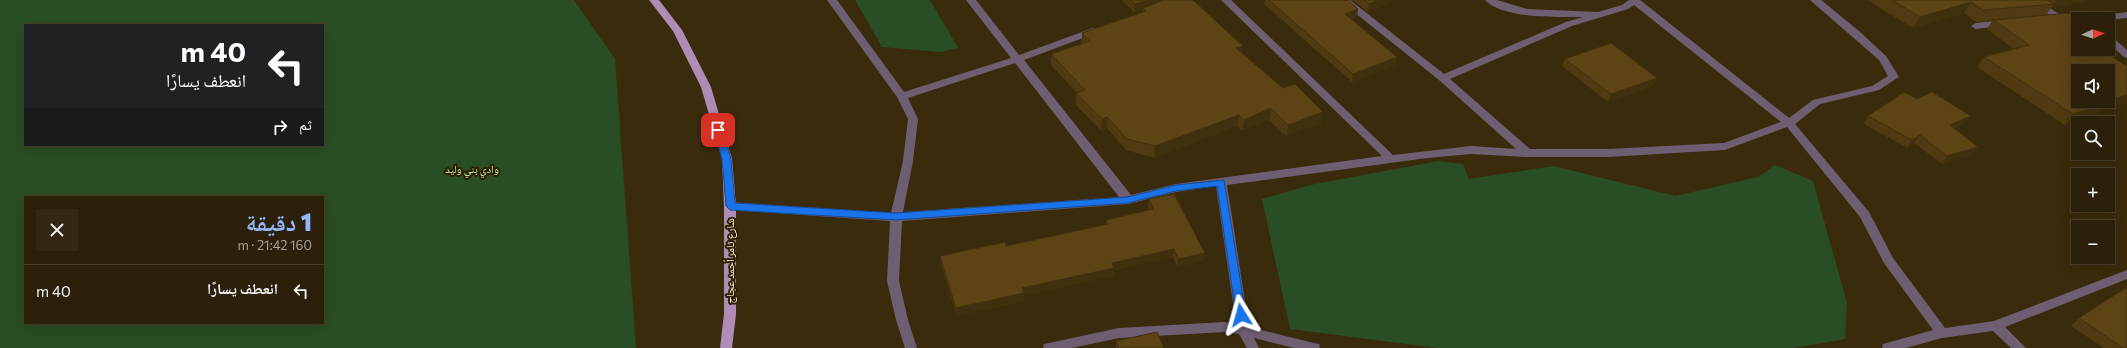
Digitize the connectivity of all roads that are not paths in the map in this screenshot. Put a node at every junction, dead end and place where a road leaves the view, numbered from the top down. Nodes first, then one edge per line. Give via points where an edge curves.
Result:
1 (654, 0) edge
2 (832, 0) edge
3 (971, 0) edge
4 (1226, 0) edge
5 (1344, 0) edge
6 (1490, 0) edge
7 (1634, 0) edge
8 (1815, 0) edge
9 (2029, 0) edge
10 (1606, 14) junction
11 (2127, 15) edge
12 (2115, 17) edge
13 (2061, 18) junction
14 (2071, 19) edge
15 (2045, 20) edge
16 (2012, 23) edge
17 (1104, 26) edge
18 (1976, 26) dead end
19 (2115, 44) edge
20 (2127, 55) edge
21 (1018, 59) junction
22 (1443, 78) junction
23 (902, 96) junction
24 (1789, 123) junction
25 (1527, 153) junction
26 (1391, 159) junction
27 (1221, 182) junction
28 (1128, 200) junction
29 (730, 206) junction
30 (896, 217) junction
31 (2127, 274) edge
32 (1995, 326) junction
33 (1243, 330) junction
34 (1942, 333) junction
35 (726, 348) edge
36 (911, 348) edge
37 (1049, 348) edge
38 (1253, 348) edge
39 (1314, 348) edge
40 (1888, 348) edge
41 (2020, 348) edge

1 - 29 main road, شارع ثامر أحمد عجاج via 677,30 706,87 727,159
2 - 23 street
3 - 21 street
4 - 26 street
5 - 22 street
6 - 10 street via 1503,8 1522,12
7 - 10 street via 1625,7
7 - 24 street
8 - 24 street via 1883,58 1894,77 1875,88 1817,102
9 - 13 street
10 - 22 street via 1569,24
11 - 12 street
13 - 14 street
13 - 15 street
16 - 18 street
17 - 21 street
19 - 20 street
21 - 23 street
21 - 28 street
22 - 25 street
23 - 30 street via 913,119 908,160
24 - 25 street via 1725,146
24 - 34 street via 1865,215 1888,260
25 - 26 street via 1471,150
26 - 27 street
27 - 28 street via 1176,188
27 - 33 street
28 - 30 street
29 - 30 street
29 - 35 main road, شارع ثامر أحمد عجاج via 730,314
30 - 36 street via 893,281
31 - 32 street
32 - 34 street
32 - 41 street
33 - 37 street via 1225,327 1119,333
33 - 38 street
33 - 39 street
34 - 40 street

